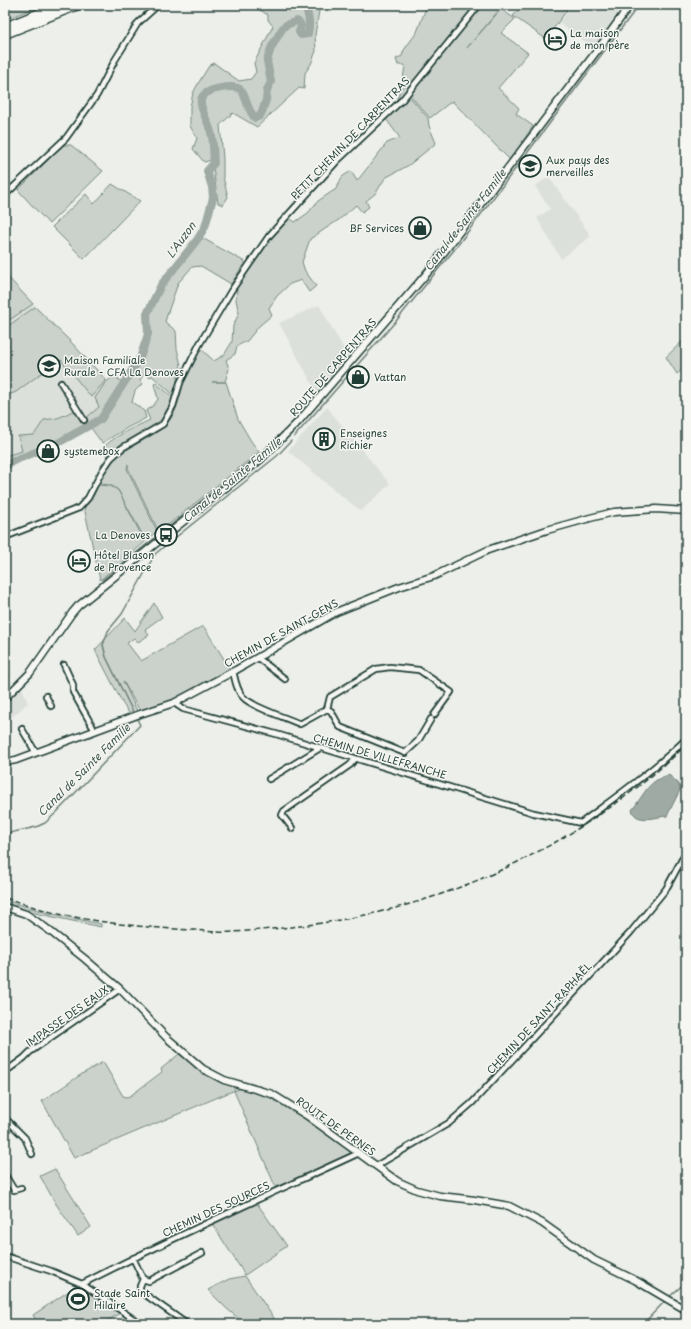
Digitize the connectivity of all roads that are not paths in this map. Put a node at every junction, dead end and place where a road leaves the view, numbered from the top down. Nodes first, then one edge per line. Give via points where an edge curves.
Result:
1 (60, 5) edge
2 (78, 5) edge
3 (158, 5) edge
4 (479, 5) edge
5 (630, 5) edge
6 (5, 27) edge
7 (5, 34) edge
8 (5, 195) edge
9 (61, 383) dead end
10 (84, 420) dead end
11 (686, 511) edge
12 (5, 538) edge
13 (258, 658) junction
14 (64, 665) dead end
15 (233, 671) junction
16 (285, 679) dead end
17 (46, 696) dead end
18 (5, 698) edge
19 (174, 703) junction
20 (51, 706) dead end
21 (327, 710) junction
22 (22, 729) dead end
23 (95, 731) junction
24 (686, 739) edge
25 (320, 748) junction
26 (36, 753) junction
27 (355, 759) junction
28 (5, 762) edge
29 (269, 779) dead end
30 (292, 828) dead end
31 (686, 852) edge
32 (5, 907) edge
33 (120, 989) junction
34 (5, 1072) edge
35 (5, 1118) edge
36 (359, 1153) junction
37 (32, 1154) dead end
38 (376, 1166) junction
39 (5, 1176) edge
40 (21, 1188) dead end
41 (202, 1253) dead end
42 (5, 1256) edge
43 (133, 1258) junction
44 (143, 1279) junction
45 (82, 1284) junction
46 (686, 1310) edge
47 (137, 1323) edge
48 (187, 1324) edge

1 - 6 highway
2 - 7 highway
3 - 8 street via 138,23 97,95 66,138
4 - 12 street, PETIT CHEMIN DE CARPENTRAS via 402,100 338,160 268,236 199,345 163,424 122,448 111,458 88,498 79,508
5 - 18 street, ROUTE DE CARPENTRAS via 435,264 298,422 260,460 82,603 72,613 30,673
9 - 10 street
11 - 13 street, CHEMIN DE SAINT-GENS via 614,512 517,540 488,550 434,576 336,612
13 - 15 street, CHEMIN DE SAINT-GENS
13 - 16 street
14 - 23 street via 73,685 73,692
15 - 19 street, CHEMIN DE SAINT-GENS
15 - 21 street via 238,689 244,698 300,724
17 - 20 street
19 - 23 street, CHEMIN DE SAINT-GENS
19 - 25 street, CHEMIN DE VILLEFRANCHE via 183,710
21 - 21 street via 331,711 340,727 404,753 418,741 451,692 420,670 376,669 330,697
22 - 26 street
23 - 26 street, CHEMIN DE SAINT-GENS
24 - 27 street, CHEMIN DE VILLEFRANCHE via 640,780 581,823 534,812
25 - 27 street, CHEMIN DE VILLEFRANCHE
25 - 29 street
26 - 28 street, CHEMIN DE SAINT-GENS
27 - 30 street via 284,811 282,814
31 - 38 street, CHEMIN DE SAINT-RAPHAËL via 666,889 630,933 472,1103 449,1123
32 - 33 street, ROUTE DE PERNES via 26,914 46,928
33 - 34 street, IMPASSE DES EAUX
33 - 36 street, ROUTE DE PERNES via 166,1037 203,1069 224,1080 272,1094
35 - 37 street via 25,1138
36 - 38 street, ROUTE DE PERNES
36 - 43 street, CHEMIN DES SOURCES
38 - 46 street, ROUTE DE PERNES via 397,1181 417,1190 509,1206 542,1223 594,1260 635,1280
39 - 40 street via 14,1190
41 - 44 street via 149,1281
42 - 45 street
43 - 44 street
43 - 45 street, CHEMIN DES SOURCES
44 - 48 street via 140,1292
45 - 47 street

